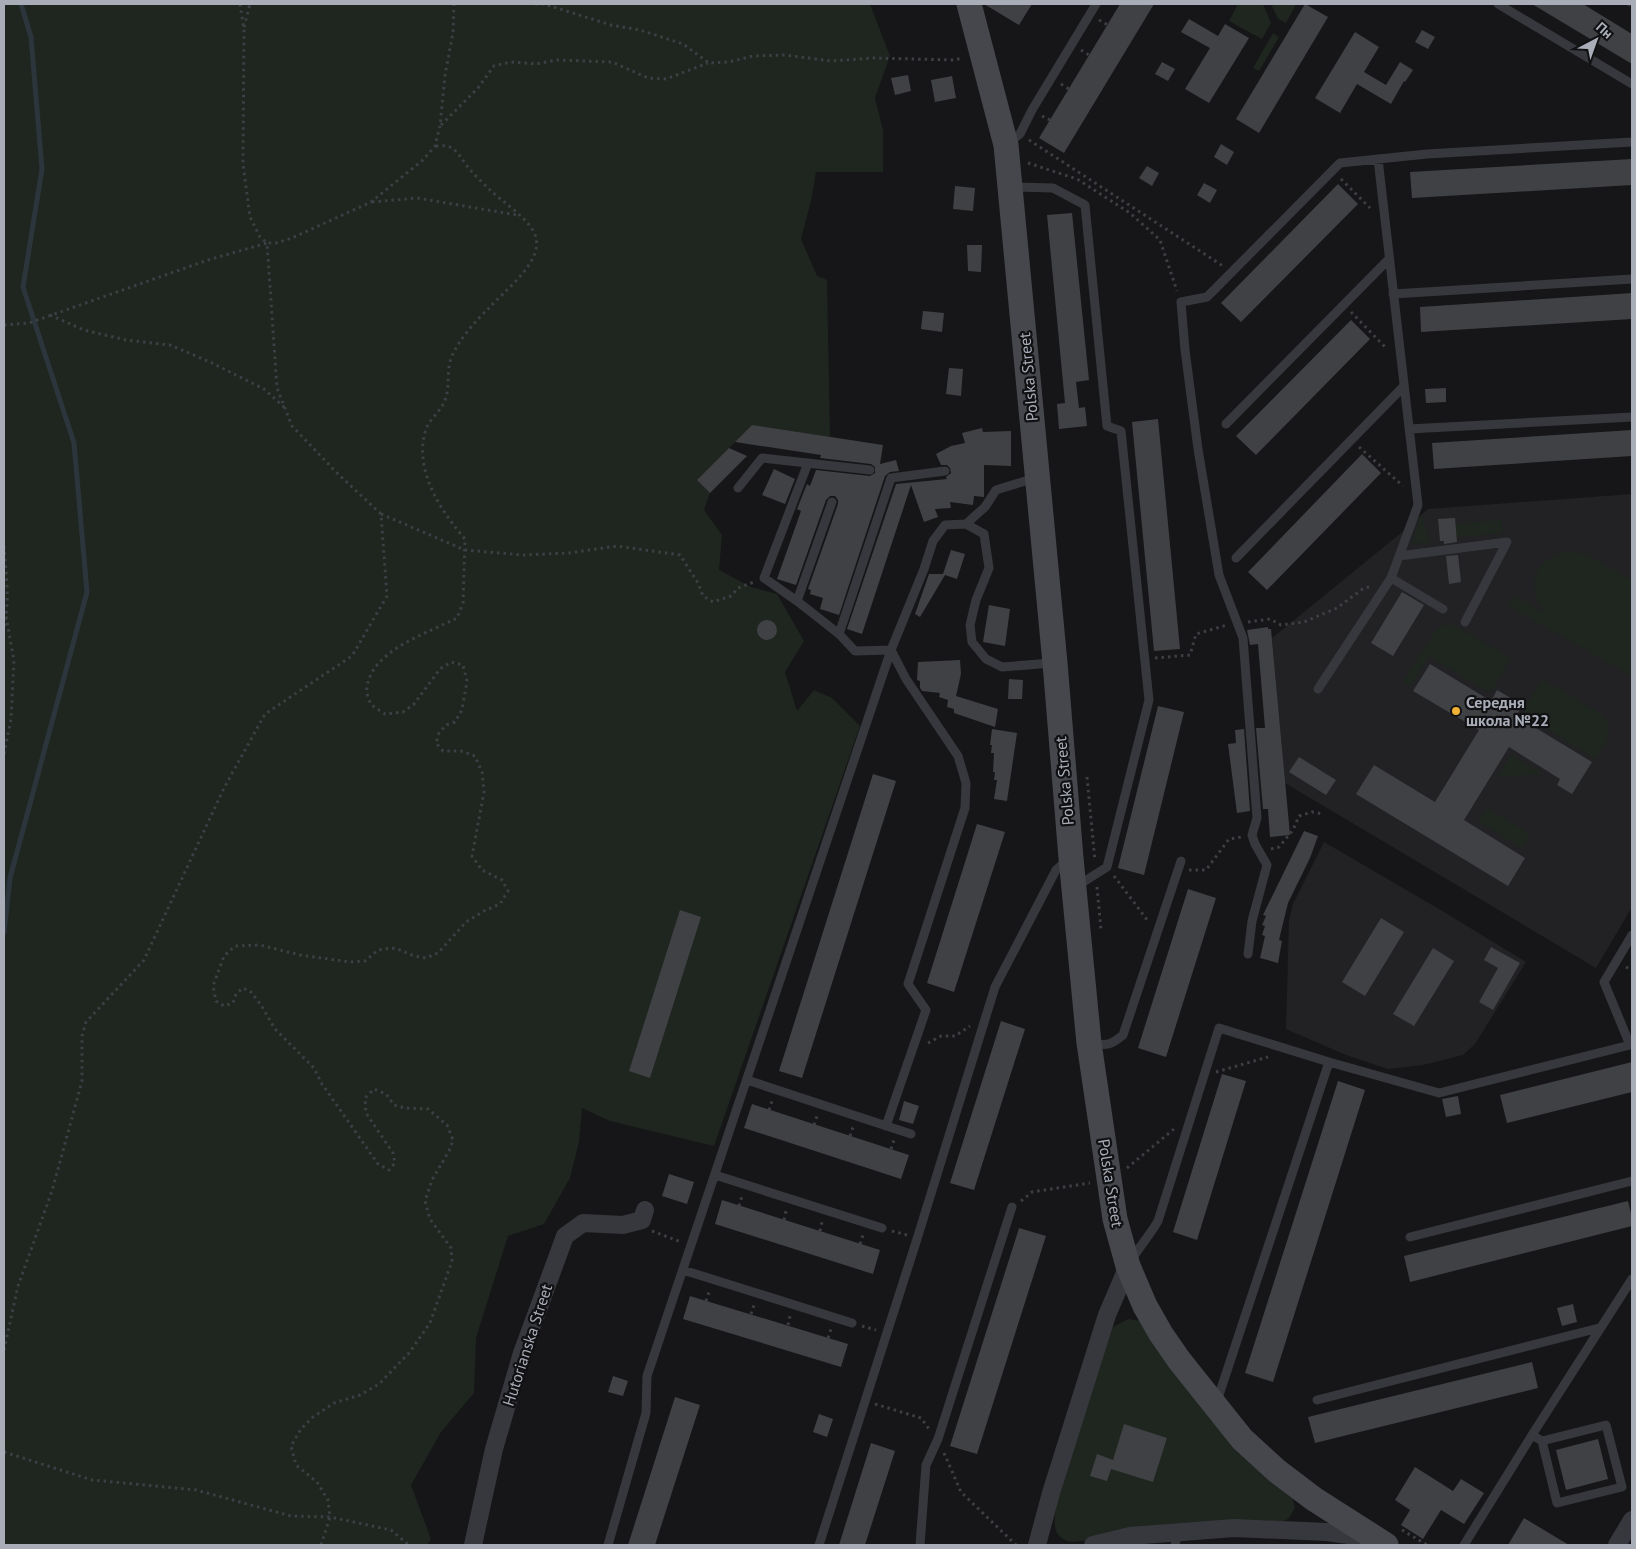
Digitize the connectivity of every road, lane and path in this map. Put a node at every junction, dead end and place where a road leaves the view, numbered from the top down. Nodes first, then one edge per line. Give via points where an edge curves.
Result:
1 (240, 4) edge
2 (250, 4) edge
3 (454, 4) edge
4 (535, 4) edge
5 (968, 4) edge
6 (1096, 4) edge
7 (1498, 4) edge
8 (1628, 4) edge
9 (1632, 6) edge
10 (244, 30) junction
11 (982, 55) junction
12 (708, 63) junction
13 (1632, 84) edge
14 (440, 126) junction
15 (1632, 142) edge
16 (435, 146) junction
17 (1011, 157) junction
18 (1378, 158) junction
19 (1332, 171) junction
20 (372, 202) junction
21 (519, 215) junction
22 (1385, 222) junction
23 (267, 243) junction
24 (1389, 259) junction
25 (1232, 272) junction
26 (1632, 279) edge
27 (1393, 294) junction
28 (1181, 302) junction
29 (1344, 305) junction
30 (50, 315) junction
31 (4, 325) edge
32 (1401, 363) junction
33 (1404, 386) junction
34 (285, 407) junction
35 (1632, 417) edge
36 (1226, 424) dead end
37 (1409, 429) junction
38 (1351, 440) junction
39 (808, 463) junction
40 (870, 470) dead end
41 (945, 471) dead end
42 (1037, 477) junction
43 (738, 488) dead end
44 (1417, 499) junction
45 (832, 502) dead end
46 (381, 514) junction
47 (966, 524) junction
48 (4, 546) edge
49 (465, 550) junction
50 (1399, 556) junction
51 (1236, 558) dead end
52 (764, 578) junction
53 (1389, 581) junction
54 (797, 601) junction
55 (1443, 609) dead end
56 (6, 616) junction
57 (1465, 622) dead end
58 (1237, 623) junction
59 (4, 627) edge
60 (839, 634) junction
61 (891, 650) junction
62 (1145, 659) junction
63 (1055, 663) junction
64 (1318, 689) dead end
65 (4, 754) edge
66 (1087, 776) dead end
67 (1071, 858) junction
68 (1181, 861) dead end
69 (1107, 868) junction
70 (1096, 875) junction
71 (1074, 888) junction
72 (1157, 932) junction
73 (1101, 934) dead end
74 (1632, 935) edge
75 (1248, 954) dead end
76 (986, 1017) junction
77 (1089, 1042) junction
78 (1631, 1045) edge
79 (1290, 1050) junction
80 (1328, 1062) junction
81 (908, 1063) junction
82 (1204, 1076) junction
83 (747, 1080) junction
84 (1192, 1115) junction
85 (886, 1126) junction
86 (911, 1134) dead end
87 (1126, 1158) dead end
88 (715, 1175) junction
89 (1122, 1175) junction
90 (1632, 1181) edge
91 (1032, 1192) dead end
92 (1012, 1208) dead end
93 (645, 1210) dead end
94 (882, 1228) joint
95 (651, 1230) dead end
96 (1410, 1237) dead end
97 (917, 1239) junction
98 (691, 1245) junction
99 (1128, 1266) junction
100 (683, 1270) junction
101 (1632, 1279) edge
102 (852, 1323) joint
103 (1599, 1328) junction
104 (886, 1333) junction
105 (4, 1350) edge
106 (865, 1400) junction
107 (1317, 1400) dead end
108 (1216, 1406) junction
109 (1532, 1435) junction
110 (938, 1439) junction
111 (1542, 1442) junction
112 (4, 1452) edge
113 (330, 1518) junction
114 (1632, 1520) edge
115 (1386, 1537) edge
116 (1176, 1539) edge
117 (321, 1545) edge
118 (409, 1545) edge
119 (474, 1545) edge
120 (608, 1545) edge
121 (819, 1545) edge
122 (920, 1545) edge
123 (1016, 1545) edge
124 (1037, 1545) edge
125 (1093, 1545) edge
126 (1427, 1545) edge
127 (1464, 1545) edge
128 (1617, 1545) edge

1 - 10 path
2 - 10 path
3 - 14 path
4 - 12 path via 683,44
5 - 11 street, Polska Street
6 - 17 lane via 1032,110
7 - 13 lane
8 - 9 path
10 - 23 path via 243,164 250,217 260,237
11 - 12 path via 953,60 831,60 785,54
11 - 17 street, Polska Street
12 - 14 path via 666,79 648,78 612,62 510,62 494,66 478,88
14 - 16 path
15 - 18 lane
16 - 20 path
16 - 21 path via 449,147 457,152 467,167
17 - 25 path
17 - 28 path via 1077,179 1130,213 1160,240
17 - 42 street, Polska Street
17 - 62 lane via 1053,188 1086,205 1108,426 1121,431
18 - 19 lane via 1340,163
18 - 22 lane
19 - 22 path
19 - 25 lane
20 - 21 path via 418,198
20 - 23 path via 292,238 276,244
21 - 49 path via 536,238 535,253 514,282 469,330 452,356 447,396 426,427 422,448 435,498 465,539
22 - 24 lane
23 - 30 path
23 - 34 path via 277,388
24 - 27 lane
24 - 29 lane
25 - 28 lane via 1207,297
26 - 27 lane
27 - 32 lane
28 - 58 lane via 1198,449 1219,574
29 - 32 path
29 - 36 lane
30 - 31 path
30 - 34 path via 84,330 126,340 170,345 264,389
32 - 33 lane
33 - 37 lane
33 - 38 lane
34 - 46 path via 292,426
35 - 37 lane
37 - 44 lane
38 - 44 path
38 - 51 lane
39 - 40 lane
39 - 43 lane via 762,458
39 - 52 lane
41 - 60 lane via 891,478
42 - 47 lane via 996,490 985,507
42 - 63 street, Polska Street
44 - 50 lane via 1418,505
45 - 54 lane
46 - 49 path
46 - 105 path via 387,596 352,656 265,714 224,788 144,960 86,1022 82,1036 82,1081 52,1191 18,1286
47 - 61 lane via 945,525 933,541
47 - 63 lane via 984,534 989,558 989,568 970,625 972,642 986,659 1002,667
48 - 56 path
49 - 52 path via 523,556 617,546 680,556 703,596 713,602
49 - 113 path via 463,602 456,618 400,646 368,677 366,692 372,705 385,714 403,712 414,704 440,669 451,662 462,665 467,681 462,710 455,722 446,725 439,733 436,743 443,751 461,751 475,756 482,772 484,792 472,856 482,870 502,880 508,891 500,904 466,922 438,953 426,958 392,948 378,950 365,961 350,962 300,955 260,944 235,946 224,956 213,986 216,1002 224,1006 233,1003 243,988 250,992 274,1029 314,1068 378,1164 389,1170 395,1163 394,1153 366,1113 365,1098 374,1089 386,1094 394,1105 428,1109 447,1125 453,1140 425,1201 430,1219 451,1248 452,1261 430,1322 409,1353 379,1384 360,1395 334,1403 313,1417 300,1429 291,1446 296,1465 317,1482 328,1500
50 - 53 lane
50 - 57 lane via 1507,542
52 - 54 lane
53 - 55 lane
53 - 58 path via 1364,588 1338,608 1304,622 1281,625 1270,619
53 - 64 lane
54 - 60 lane
56 - 59 path
56 - 65 path via 14,661 11,719
58 - 62 path via 1196,634 1190,655
58 - 75 lane via 1243,638 1257,818 1252,835 1267,865 1252,921
60 - 61 lane via 856,651
61 - 81 lane via 906,679 958,756 966,783 966,808 908,984 926,1010
61 - 83 lane
62 - 69 lane via 1149,700
63 - 67 street, Polska Street
66 - 70 path
67 - 71 street, Polska Street
67 - 76 lane via 1056,870 995,987
68 - 72 lane
69 - 70 lane
69 - 72 path
70 - 71 lane
70 - 73 path
71 - 77 street, Polska Street
72 - 77 lane via 1123,1035 1106,1046
74 - 78 lane via 1604,982
76 - 81 path via 955,1036 941,1036 927,1044
76 - 97 lane
77 - 89 street, Polska Street
78 - 80 lane via 1440,1093
79 - 80 lane
79 - 82 path
79 - 82 lane via 1219,1028
80 - 108 lane
81 - 85 lane
82 - 84 lane
83 - 85 lane
83 - 88 lane
84 - 89 path
84 - 99 lane via 1158,1221
85 - 86 lane
87 - 89 path
88 - 94 lane
88 - 98 lane
89 - 91 path
89 - 99 street, Polska Street via 1115,1219
90 - 96 lane
92 - 110 lane
93 - 119 street, Hutorianska Street via 642,1220 623,1225 583,1223 565,1236 522,1353 494,1449
94 - 97 path
95 - 98 path
97 - 104 lane
98 - 100 lane
99 - 108 street, Polska Street via 1161,1334
99 - 124 street via 1107,1315
100 - 102 lane
100 - 120 lane via 647,1376 646,1413
101 - 103 lane
102 - 104 path
103 - 107 lane
103 - 109 lane
104 - 106 lane
106 - 110 path via 921,1418
106 - 121 lane
108 - 115 street, Polska Street via 1242,1439 1277,1471 1314,1499
109 - 111 lane
109 - 127 lane
110 - 122 lane via 926,1465
110 - 123 path via 961,1492
111 - 111 lane via 1606,1425 1622,1488 1558,1504
112 - 113 path via 92,1480 196,1490 291,1516
113 - 117 path
113 - 118 path via 391,1530
114 - 128 street
115 - 116 street via 1234,1528
115 - 126 path
116 - 125 street via 1130,1536

